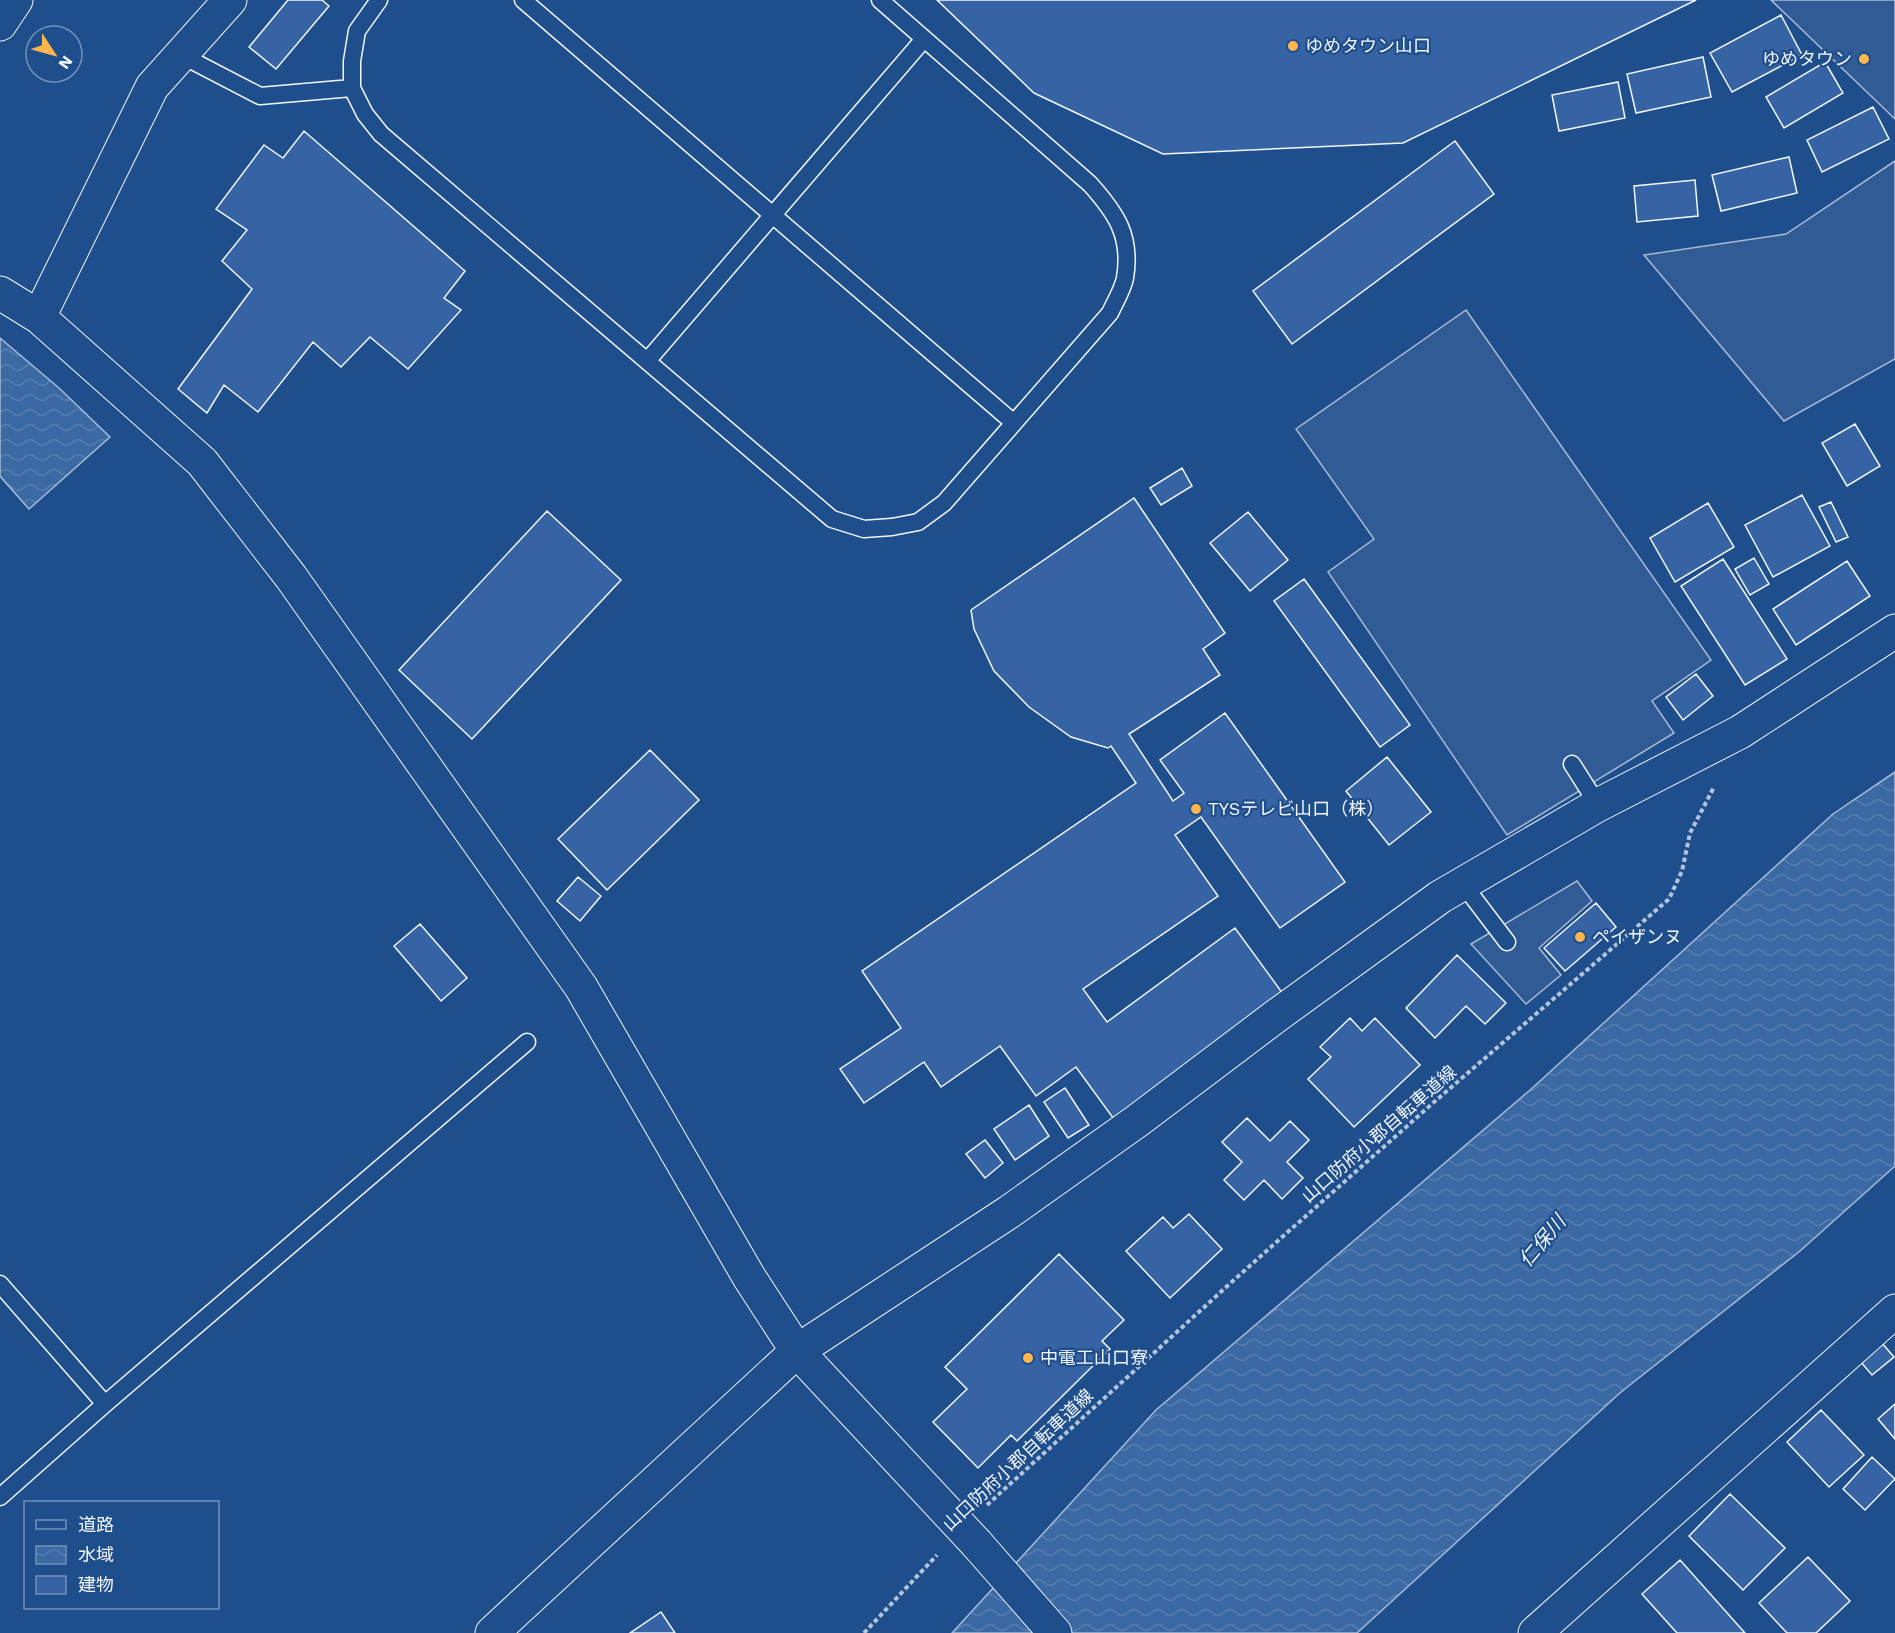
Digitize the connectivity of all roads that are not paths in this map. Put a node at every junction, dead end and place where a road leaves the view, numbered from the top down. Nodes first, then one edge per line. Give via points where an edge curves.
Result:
1 (16, 0) edge
2 (230, 0) edge
3 (379, 0) edge
4 (523, 0) edge
5 (880, 0) edge
6 (0, 24) edge
7 (924, 39) junction
8 (181, 55) junction
9 (352, 88) junction
10 (772, 215) junction
11 (0, 292) edge
12 (39, 317) junction
13 (648, 360) junction
14 (1014, 423) junction
15 (1895, 631) edge
16 (1572, 764) dead end
17 (1598, 805) junction
18 (1463, 884) junction
19 (1507, 942) dead end
20 (527, 1042) dead end
21 (0, 1284) edge
22 (1892, 1320) edge
23 (797, 1351) junction
24 (105, 1404) junction
25 (0, 1497) edge
26 (492, 1633) edge
27 (1055, 1633) edge
28 (1535, 1633) edge

1 - 6 street
2 - 8 street
3 - 9 lane via 357,31
4 - 10 lane
5 - 7 lane
7 - 10 lane
7 - 14 lane via 1090,184 1110,206 1121,226 1125,279 1110,313
8 - 9 lane via 260,96
8 - 12 street via 152,87
9 - 13 lane via 381,134
10 - 13 lane
10 - 14 lane
11 - 12 street
12 - 23 street via 202,462 291,577 581,987 743,1267
13 - 14 lane via 832,519 864,529 918,522 944,503
15 - 17 street via 1740,732
16 - 17 lane
17 - 18 street
18 - 19 lane
18 - 23 street via 1430,904 1009,1212
20 - 24 lane
21 - 24 lane
22 - 28 street
23 - 26 street
23 - 27 street
24 - 25 lane

